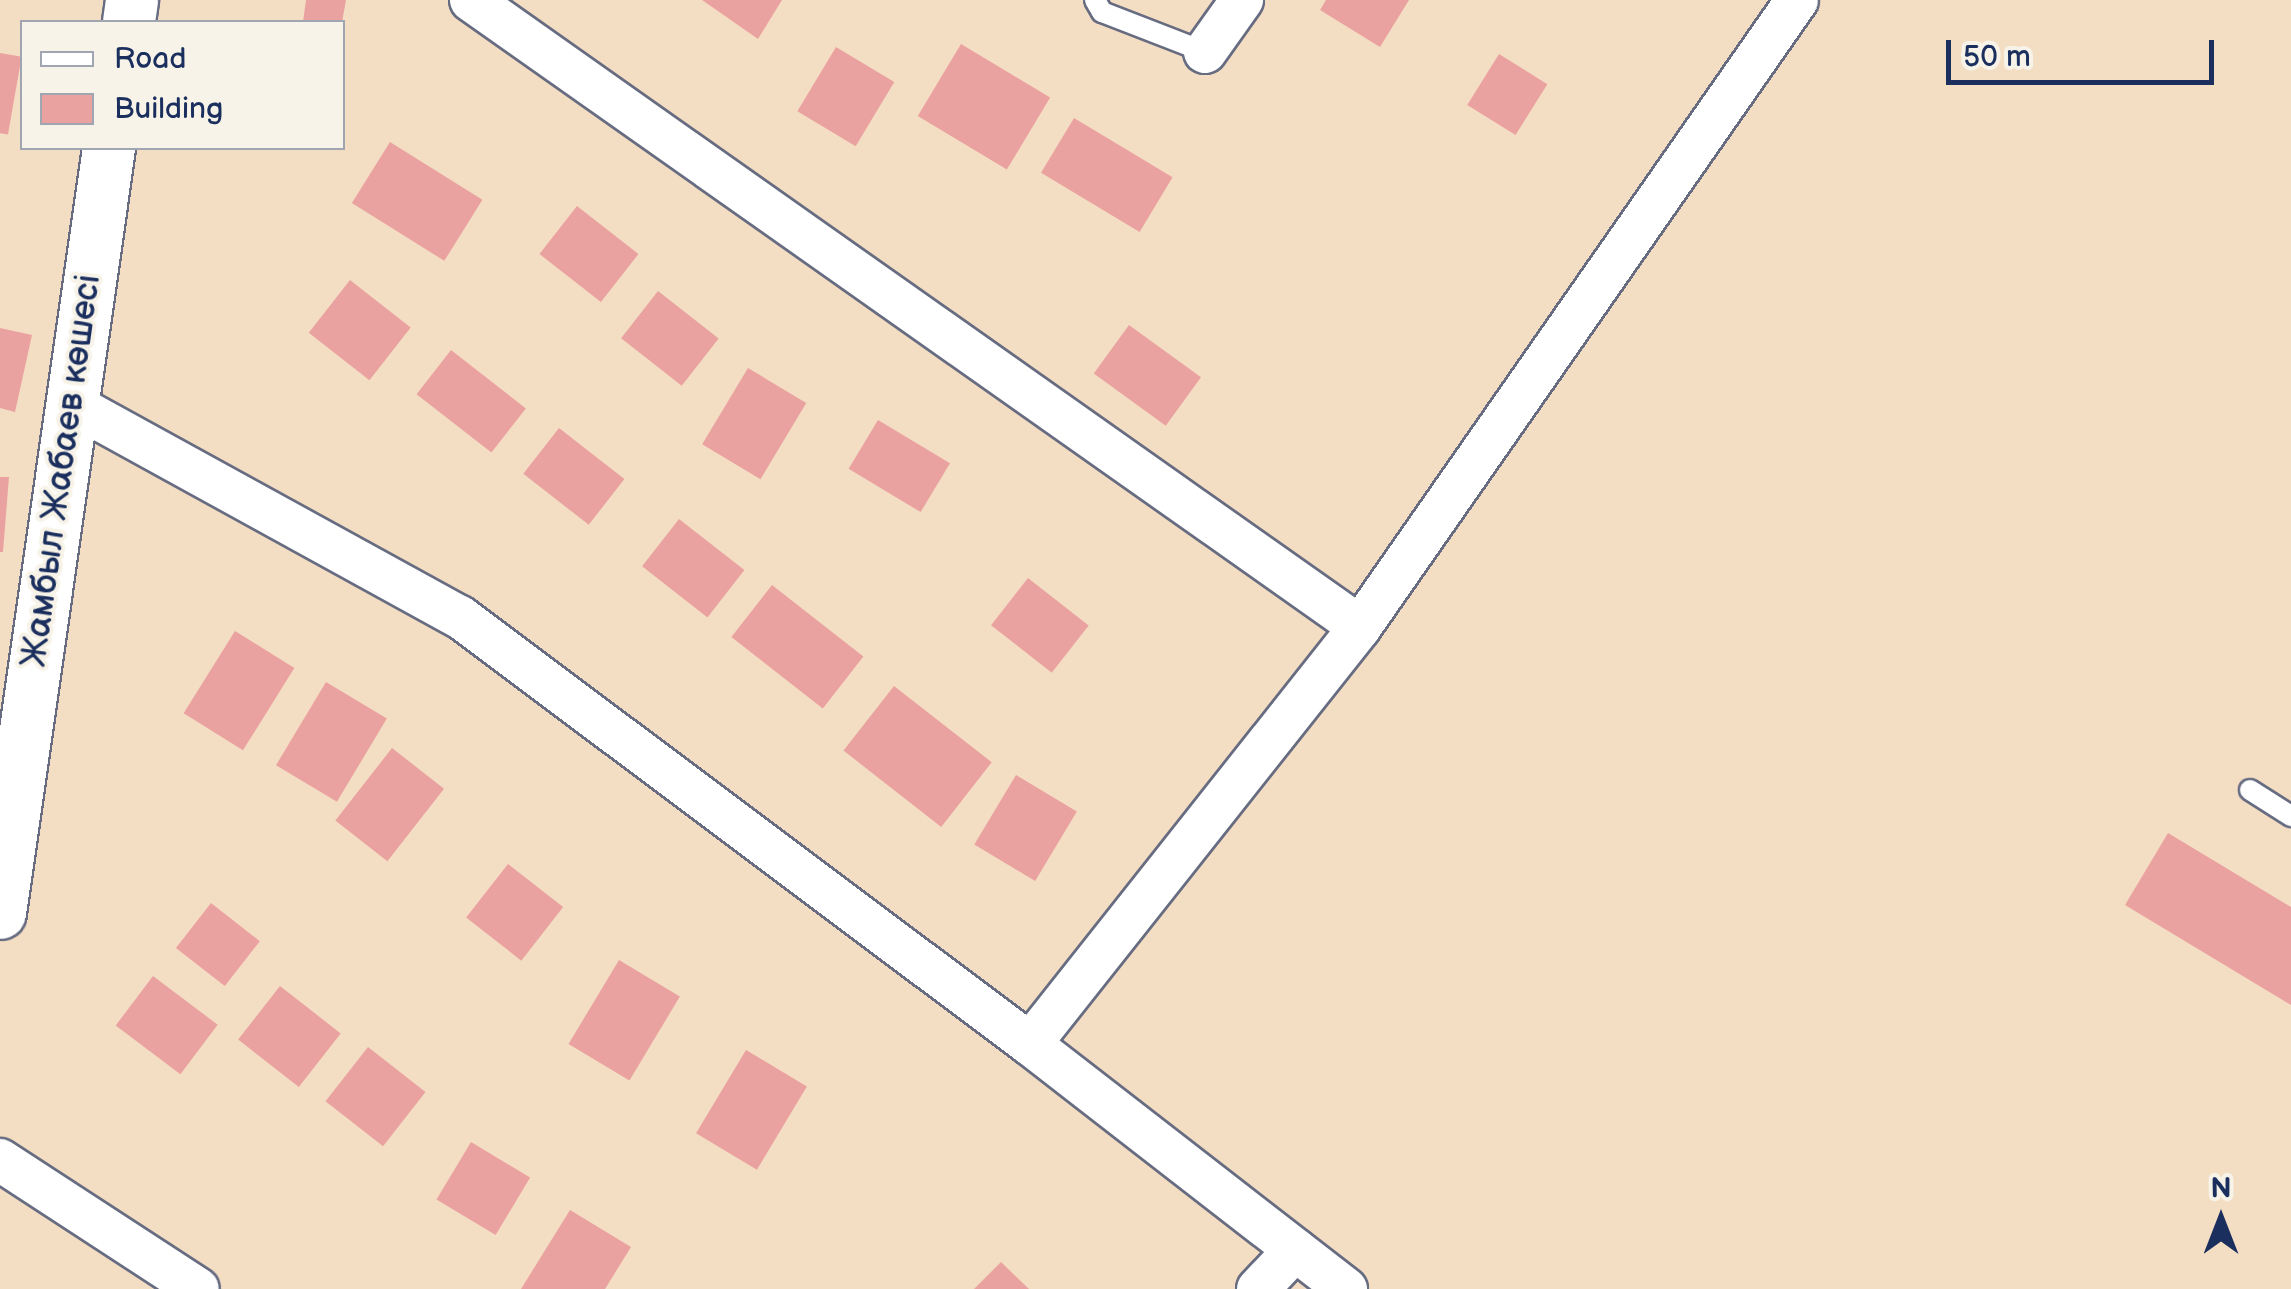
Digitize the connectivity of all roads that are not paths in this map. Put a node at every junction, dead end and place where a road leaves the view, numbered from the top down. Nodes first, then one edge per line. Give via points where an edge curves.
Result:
1 (472, 0) edge
2 (1095, 0) edge
3 (1242, 0) edge
4 (1797, 0) edge
5 (1206, 52) joint
6 (110, 150) edge
7 (70, 404) junction
8 (1360, 627) junction
9 (2250, 790) dead end
10 (2291, 816) edge
11 (0, 913) edge
12 (1030, 1044) junction
13 (0, 1160) edge
14 (1296, 1250) junction
15 (198, 1289) edge
16 (1258, 1289) edge
17 (1346, 1289) edge

1 - 8 street
2 - 5 lane via 1102,12
3 - 5 street
4 - 8 street
6 - 7 street, Жамбыл Жабаев көшесі
7 - 11 street, Жамбыл Жабаев көшесі
7 - 12 street via 460,617
8 - 12 street
9 - 10 lane
12 - 14 street
13 - 15 street
14 - 16 street
14 - 17 street

